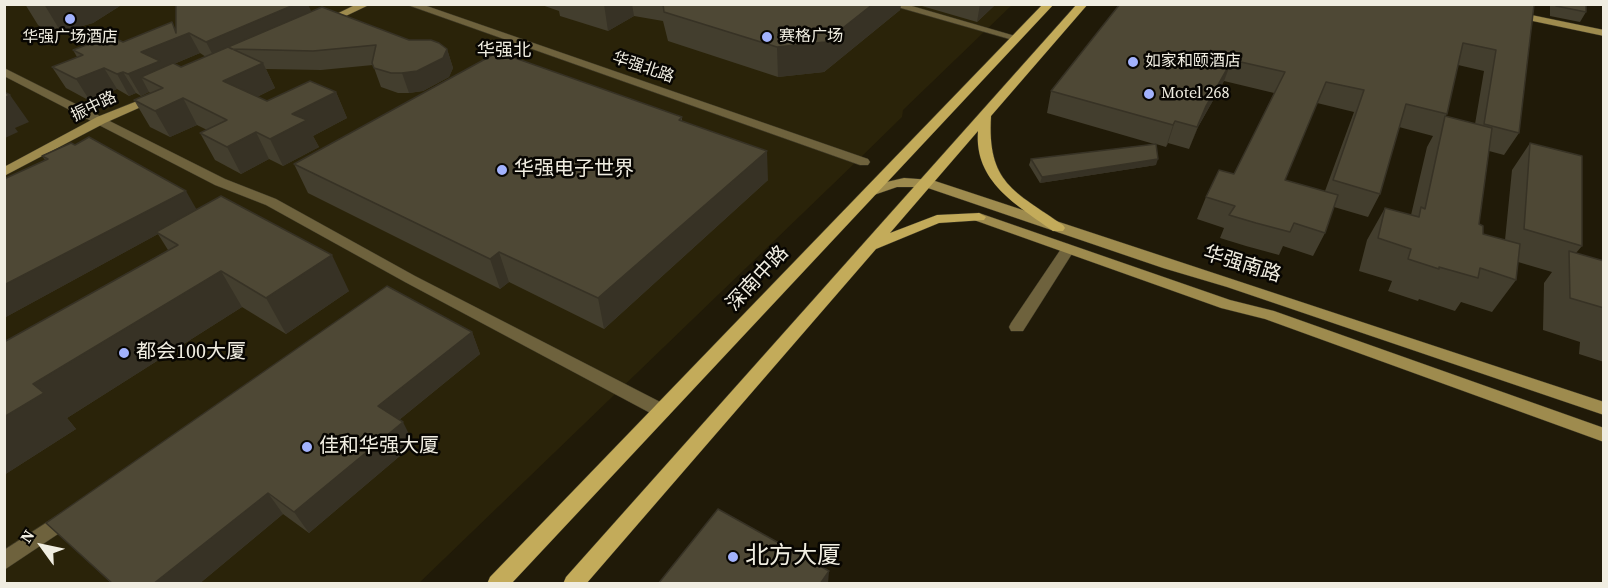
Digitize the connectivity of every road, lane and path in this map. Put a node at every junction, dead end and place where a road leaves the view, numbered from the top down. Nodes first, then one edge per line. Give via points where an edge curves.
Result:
1 (366, 4) edge
2 (410, 4) edge
3 (892, 4) edge
4 (1049, 4) edge
5 (1083, 4) edge
6 (1501, 12) edge
7 (313, 28) edge
8 (1604, 33) edge
9 (1017, 38) junction
10 (4, 71) edge
11 (165, 93) edge
12 (984, 116) junction
13 (101, 120) junction
14 (864, 162) dead end
15 (4, 172) edge
16 (927, 183) junction
17 (868, 193) junction
18 (1058, 228) junction
19 (869, 248) junction
20 (1068, 249) junction
21 (410, 279) junction
22 (391, 292) edge
23 (1017, 327) dead end
24 (1604, 409) edge
25 (663, 411) junction
26 (1604, 435) edge
27 (82, 507) edge
28 (4, 561) edge
29 (497, 584) edge
30 (573, 584) edge

1 - 7 main road
2 - 14 street, 华强北路
3 - 9 street
4 - 9 main road, 深南中路
5 - 12 main road
6 - 8 main road
9 - 17 main road, 深南中路
10 - 13 street
11 - 13 main road, 振中路
12 - 16 main road
12 - 18 main road via 982,144 991,175 1006,191
13 - 15 main road, 振中路
13 - 21 street via 220,182 271,202
16 - 17 main road, 华强南路 via 898,182
16 - 18 main road, 华强南路
16 - 19 main road
17 - 25 main road, 深南中路
18 - 24 main road, 华强南路
19 - 20 main road, 华强南路 via 937,219 979,217
19 - 30 main road
20 - 23 street
20 - 26 main road, 华强南路 via 1269,315
21 - 22 street
21 - 25 street
25 - 29 main road, 深南中路
27 - 28 street

